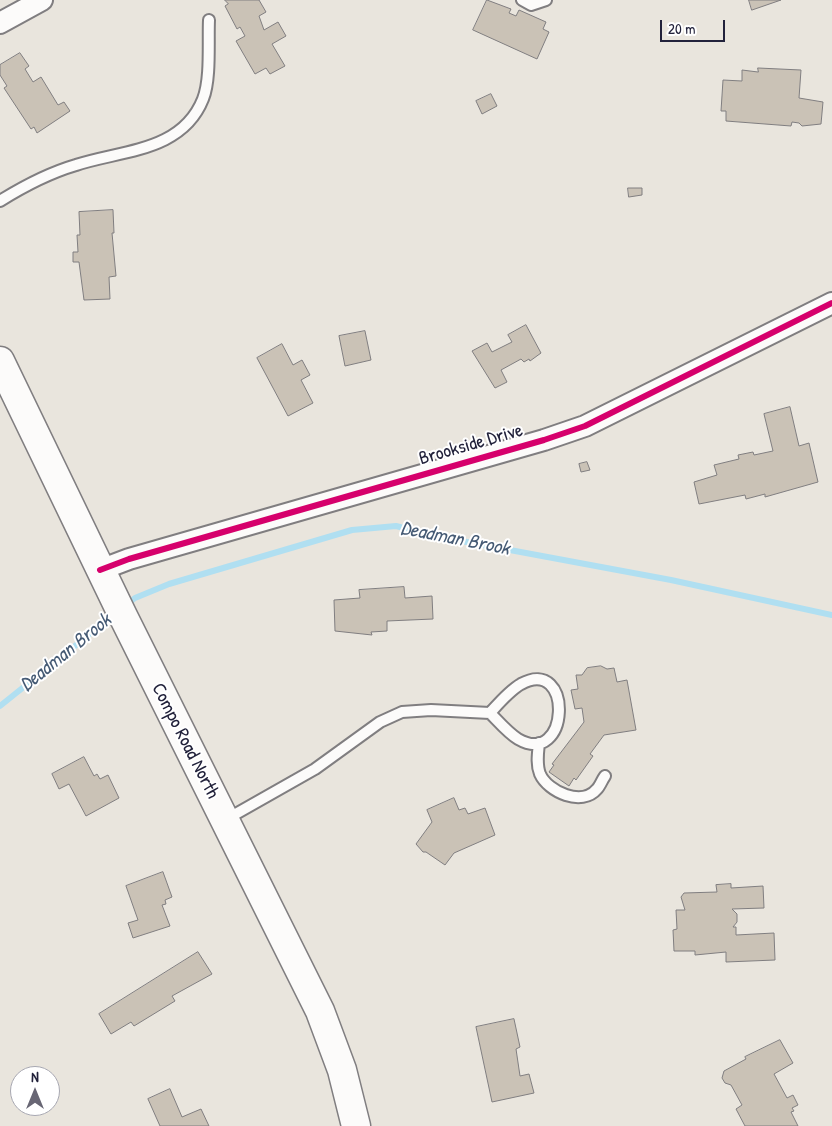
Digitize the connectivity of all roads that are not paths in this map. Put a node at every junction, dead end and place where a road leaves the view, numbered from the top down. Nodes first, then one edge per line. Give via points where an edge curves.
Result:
1 (42, 0) edge
2 (522, 0) edge
3 (546, 0) edge
4 (209, 20) dead end
5 (0, 23) edge
6 (0, 201) edge
7 (832, 304) edge
8 (0, 361) edge
9 (100, 570) junction
10 (490, 713) junction
11 (539, 743) junction
12 (605, 776) dead end
13 (224, 820) junction
14 (356, 1126) edge

1 - 5 street
2 - 3 lane via 531,5
4 - 6 lane via 203,99 178,132 139,150 55,172
7 - 9 street, Brookside Drive via 585,426
8 - 9 main road, Compo Road North
9 - 13 main road, Compo Road North
10 - 11 lane via 518,739
10 - 11 lane via 520,685 531,680 551,684 558,700 559,721 548,740
10 - 13 lane via 402,712 380,722 315,769
11 - 12 lane via 538,768 541,776 558,792 567,796 588,795 597,790
13 - 14 main road, Compo Road North via 320,1011 342,1070

